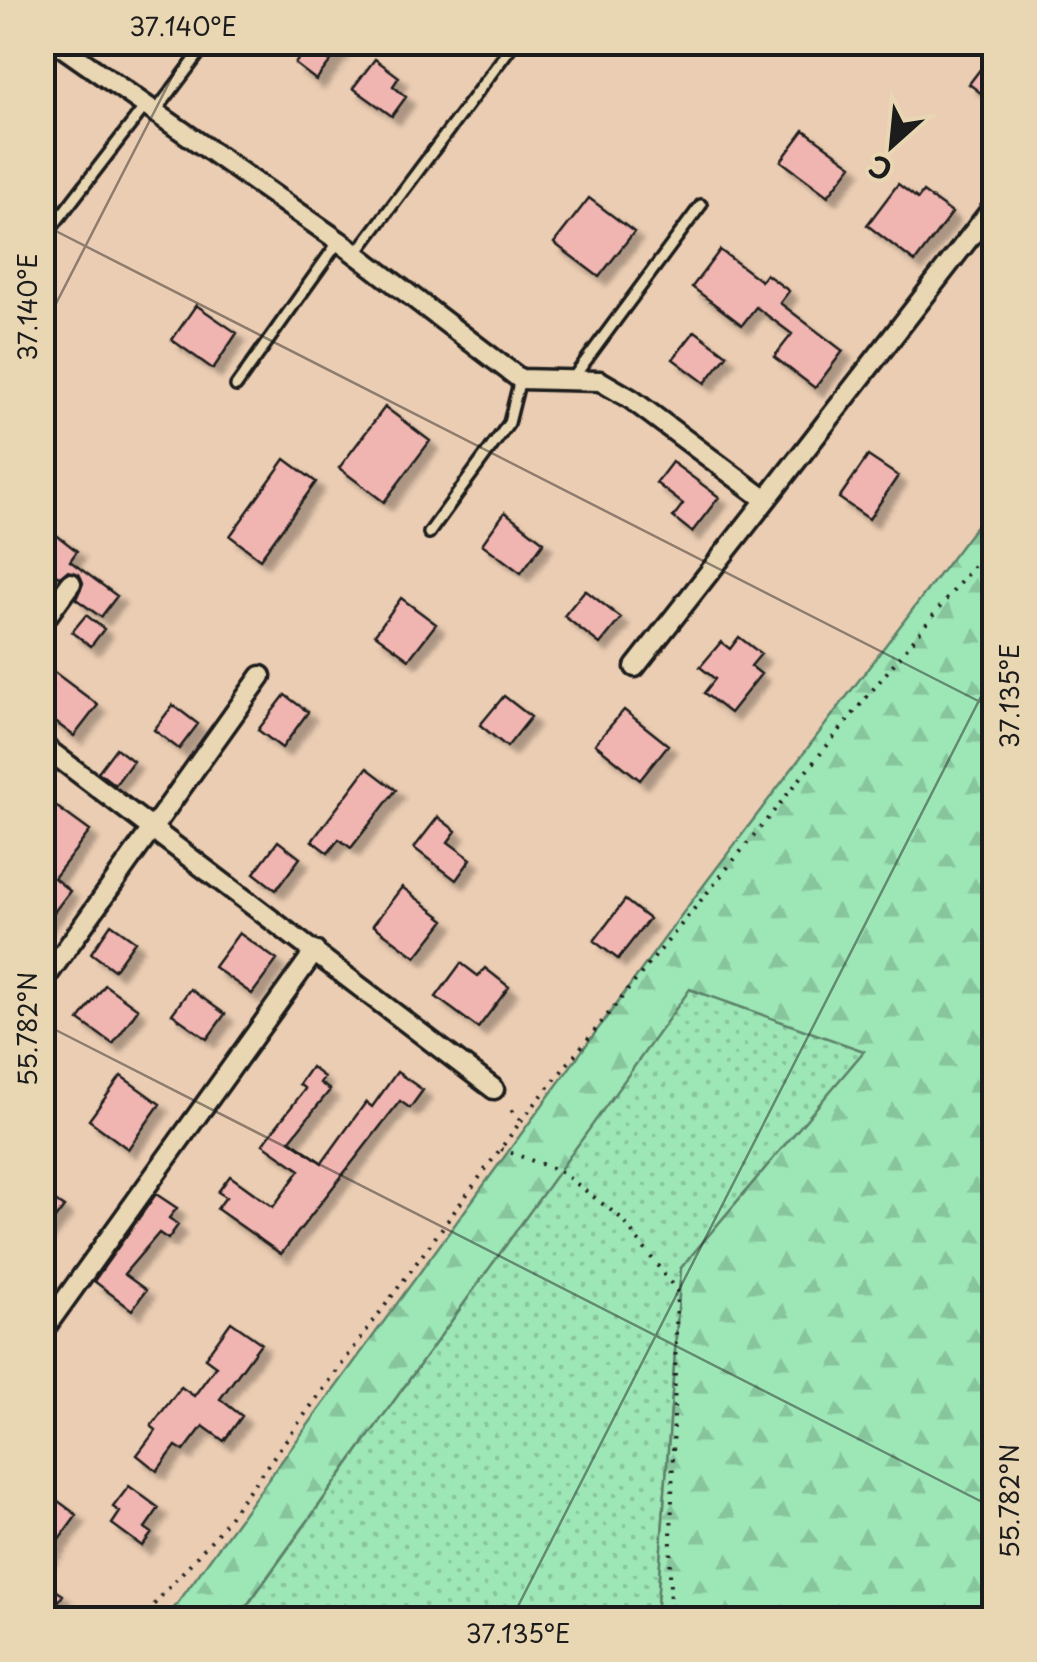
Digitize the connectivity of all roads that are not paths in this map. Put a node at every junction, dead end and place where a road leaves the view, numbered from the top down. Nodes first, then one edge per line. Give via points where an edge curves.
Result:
1 (55, 42) edge
2 (208, 42) edge
3 (511, 47) dead end
4 (151, 108) junction
5 (700, 205) dead end
6 (994, 206) edge
7 (53, 226) dead end
8 (338, 240) junction
9 (356, 254) junction
10 (573, 378) junction
11 (520, 380) junction
12 (236, 386) dead end
13 (766, 500) junction
14 (429, 533) dead end
15 (71, 583) dead end
16 (42, 622) edge
17 (636, 667) dead end
18 (261, 676) dead end
19 (42, 745) edge
20 (151, 830) junction
21 (314, 951) junction
22 (42, 983) edge
23 (494, 1089) road end
24 (42, 1332) edge

1 - 4 street
2 - 4 lane
3 - 9 lane
4 - 7 lane
4 - 8 street
5 - 10 lane
6 - 13 street
8 - 9 street
8 - 12 lane
9 - 11 street
10 - 11 street
10 - 13 street via 600,381 632,399
11 - 14 lane via 509,423
13 - 17 street
15 - 16 street
18 - 20 street
19 - 20 street
20 - 21 street
20 - 22 street
21 - 23 street
21 - 24 street

